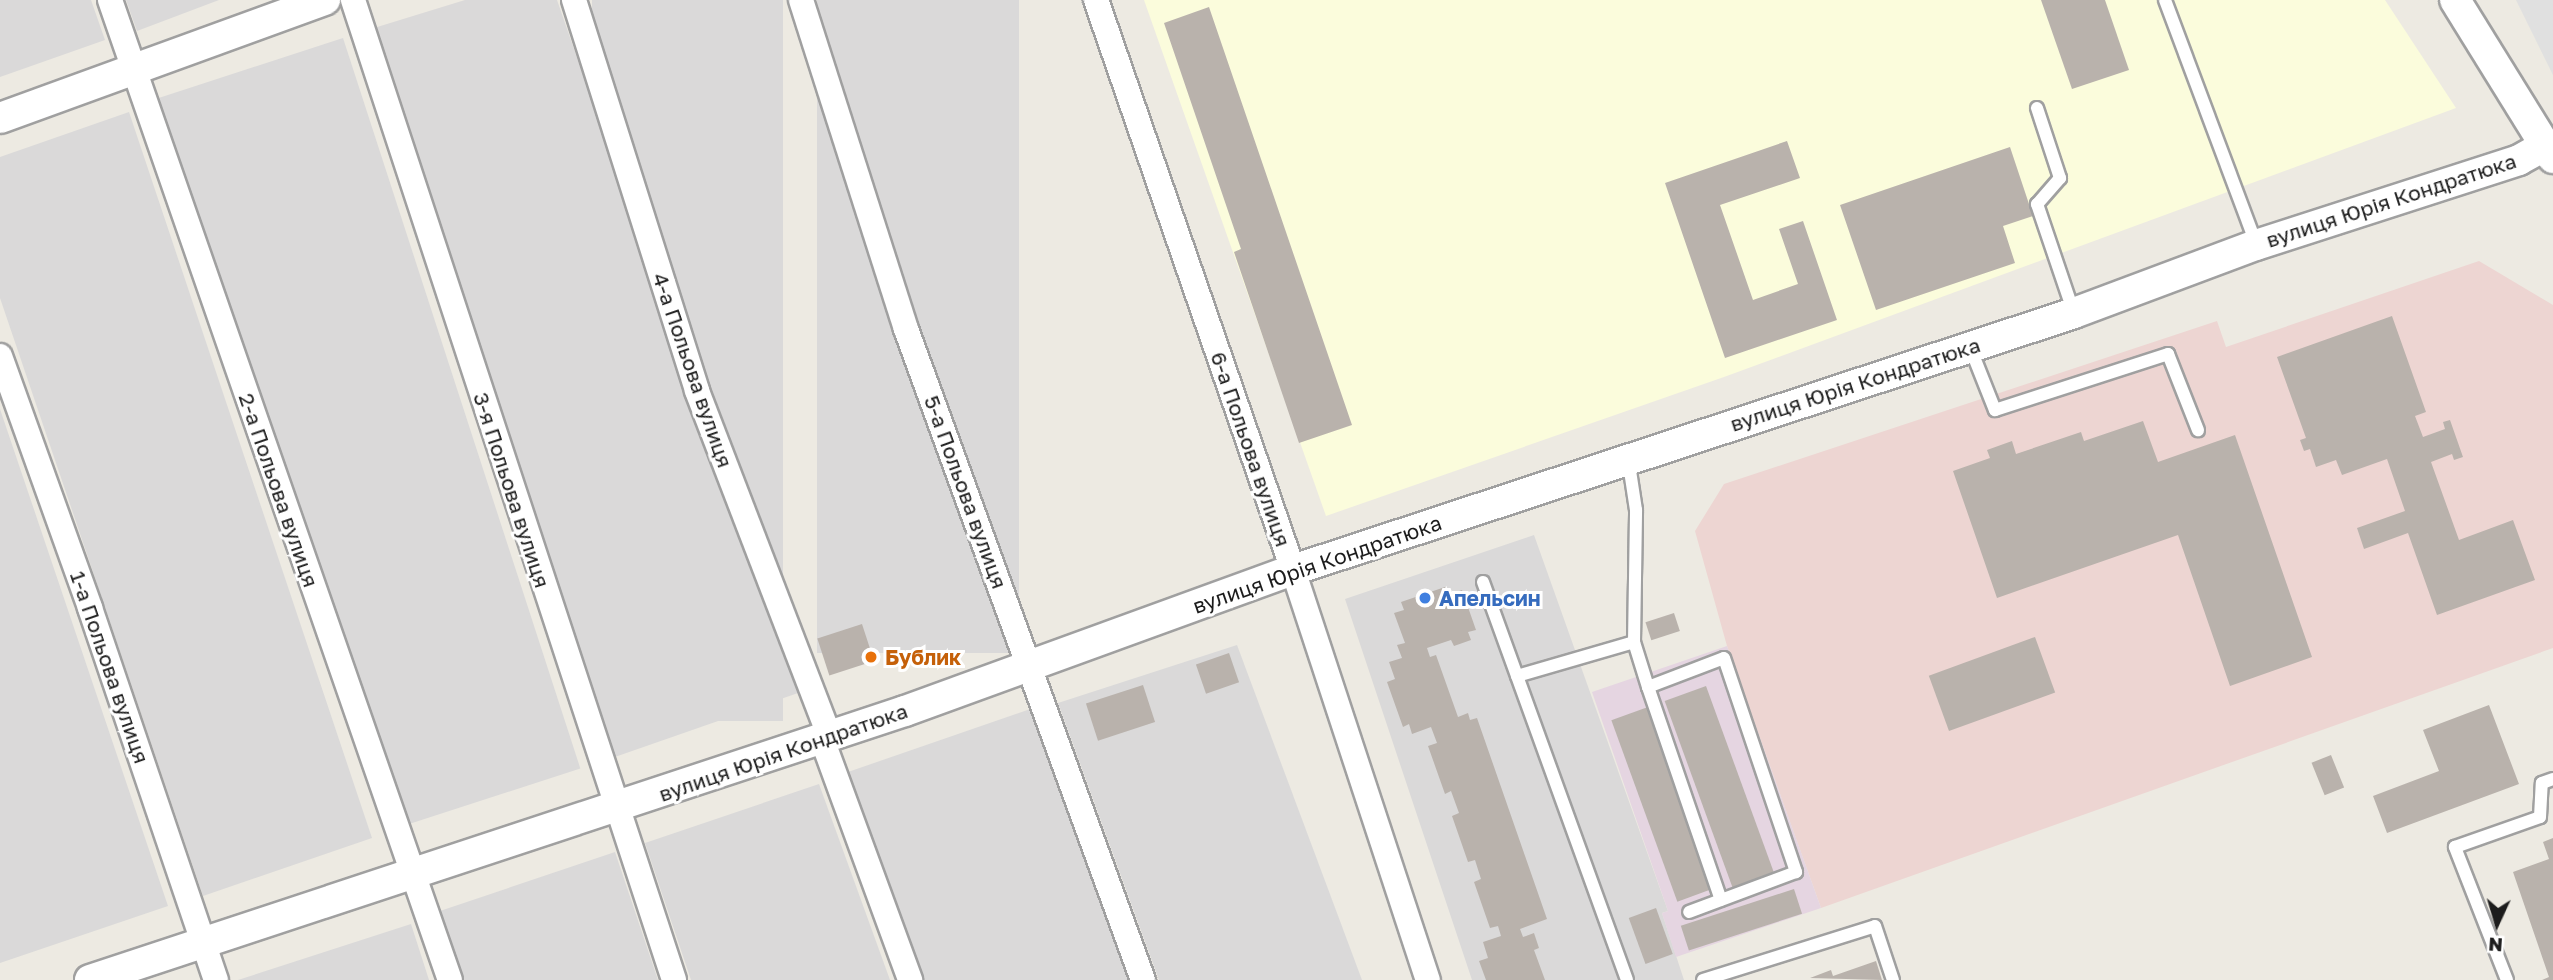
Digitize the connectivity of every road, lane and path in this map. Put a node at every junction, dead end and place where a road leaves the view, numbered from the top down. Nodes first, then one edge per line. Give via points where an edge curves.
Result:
1 (110, 0) edge
2 (325, 0) edge
3 (353, 0) edge
4 (574, 0) edge
5 (801, 0) edge
6 (1096, 0) edge
7 (2165, 0) edge
8 (2455, 0) edge
9 (134, 69) junction
10 (2037, 108) dead end
11 (0, 118) edge
12 (2549, 152) edge
13 (2256, 245) junction
14 (2074, 313) junction
15 (1970, 347) junction
16 (0, 356) edge
17 (2198, 430) dead end
18 (1628, 458) junction
19 (1293, 570) junction
20 (1483, 582) dead end
21 (1634, 642) junction
22 (1031, 666) junction
23 (1517, 677) junction
24 (1648, 687) junction
25 (826, 737) junction
26 (2553, 779) edge
27 (616, 808) junction
28 (414, 872) junction
29 (1721, 900) junction
30 (1689, 912) dead end
31 (203, 943) junction
32 (1707, 979) edge
33 (90, 980) edge
34 (216, 980) edge
35 (450, 980) edge
36 (674, 980) edge
37 (911, 980) edge
38 (1143, 980) edge
39 (1428, 980) edge
40 (1627, 980) edge
41 (1893, 980) edge
42 (2507, 980) edge

1 - 9 street, 2-а Польова вулиця
2 - 9 street
3 - 27 street, 3-я Польова вулиця
4 - 25 street, 4-а Польова вулиця via 697,391
5 - 22 street, 5-а Польова вулиця via 906,329
6 - 19 street, 6-а Польова вулиця
7 - 13 lane
8 - 12 street
9 - 11 street
9 - 28 street, 2-а Польова вулиця
10 - 14 lane via 2060,178 2037,204
12 - 13 street, вулиця Юрія Кондратюка
13 - 14 street, вулиця Юрія Кондратюка
14 - 15 street, вулиця Юрія Кондратюка
15 - 17 lane via 1995,410 2168,354
15 - 18 street, вулиця Юрія Кондратюка
16 - 31 street, 1-а Польова вулиця
18 - 19 street, вулиця Юрія Кондратюка
18 - 21 lane via 1636,510
19 - 22 street, вулиця Юрія Кондратюка
19 - 39 street, 6-а Польова вулиця
20 - 23 lane
21 - 23 lane
21 - 24 lane
22 - 25 street, вулиця Юрія Кондратюка
22 - 38 street, 5-а Польова вулиця
23 - 40 lane
24 - 29 lane
24 - 29 lane via 1724,658 1796,872
25 - 27 street, вулиця Юрія Кондратюка
25 - 37 street, 4-а Польова вулиця
26 - 42 lane via 2542,783 2540,817 2455,847
27 - 28 street, вулиця Юрія Кондратюка
27 - 36 street, 3-я Польова вулиця
28 - 31 street, вулиця Юрія Кондратюка
28 - 35 street, 2-а Польова вулиця
29 - 30 lane
31 - 33 street, вулиця Юрія Кондратюка
31 - 34 street, 1-а Польова вулиця
32 - 41 lane via 1875,926

